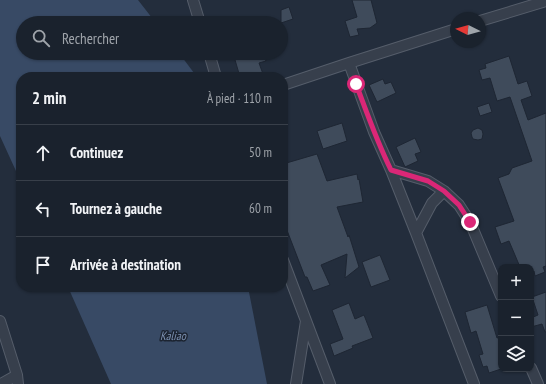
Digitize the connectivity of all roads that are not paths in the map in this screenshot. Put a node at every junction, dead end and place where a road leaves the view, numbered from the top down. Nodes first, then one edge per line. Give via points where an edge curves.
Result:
1 (193, 0) edge
2 (546, 1) edge
3 (198, 16) edge
4 (486, 20) edge
5 (450, 31) edge
6 (211, 60) edge
7 (349, 63) junction
8 (215, 72) edge
9 (288, 83) edge
10 (391, 170) junction
11 (444, 191) junction
12 (416, 233) junction
13 (288, 273) edge
14 (498, 289) edge
15 (0, 320) edge
16 (306, 320) junction
17 (533, 372) edge
18 (17, 379) edge
19 (1, 384) edge
20 (296, 384) edge
21 (330, 384) edge
22 (474, 384) edge
23 (538, 384) edge

1 - 3 street
2 - 4 street
5 - 7 street
6 - 8 street
7 - 9 street
7 - 10 street
10 - 11 street via 428,181
10 - 12 street
11 - 12 street via 432,203
11 - 14 street via 459,205 470,222
12 - 22 street
13 - 16 street
15 - 18 street
16 - 20 street
16 - 21 street
17 - 23 street
18 - 19 street

